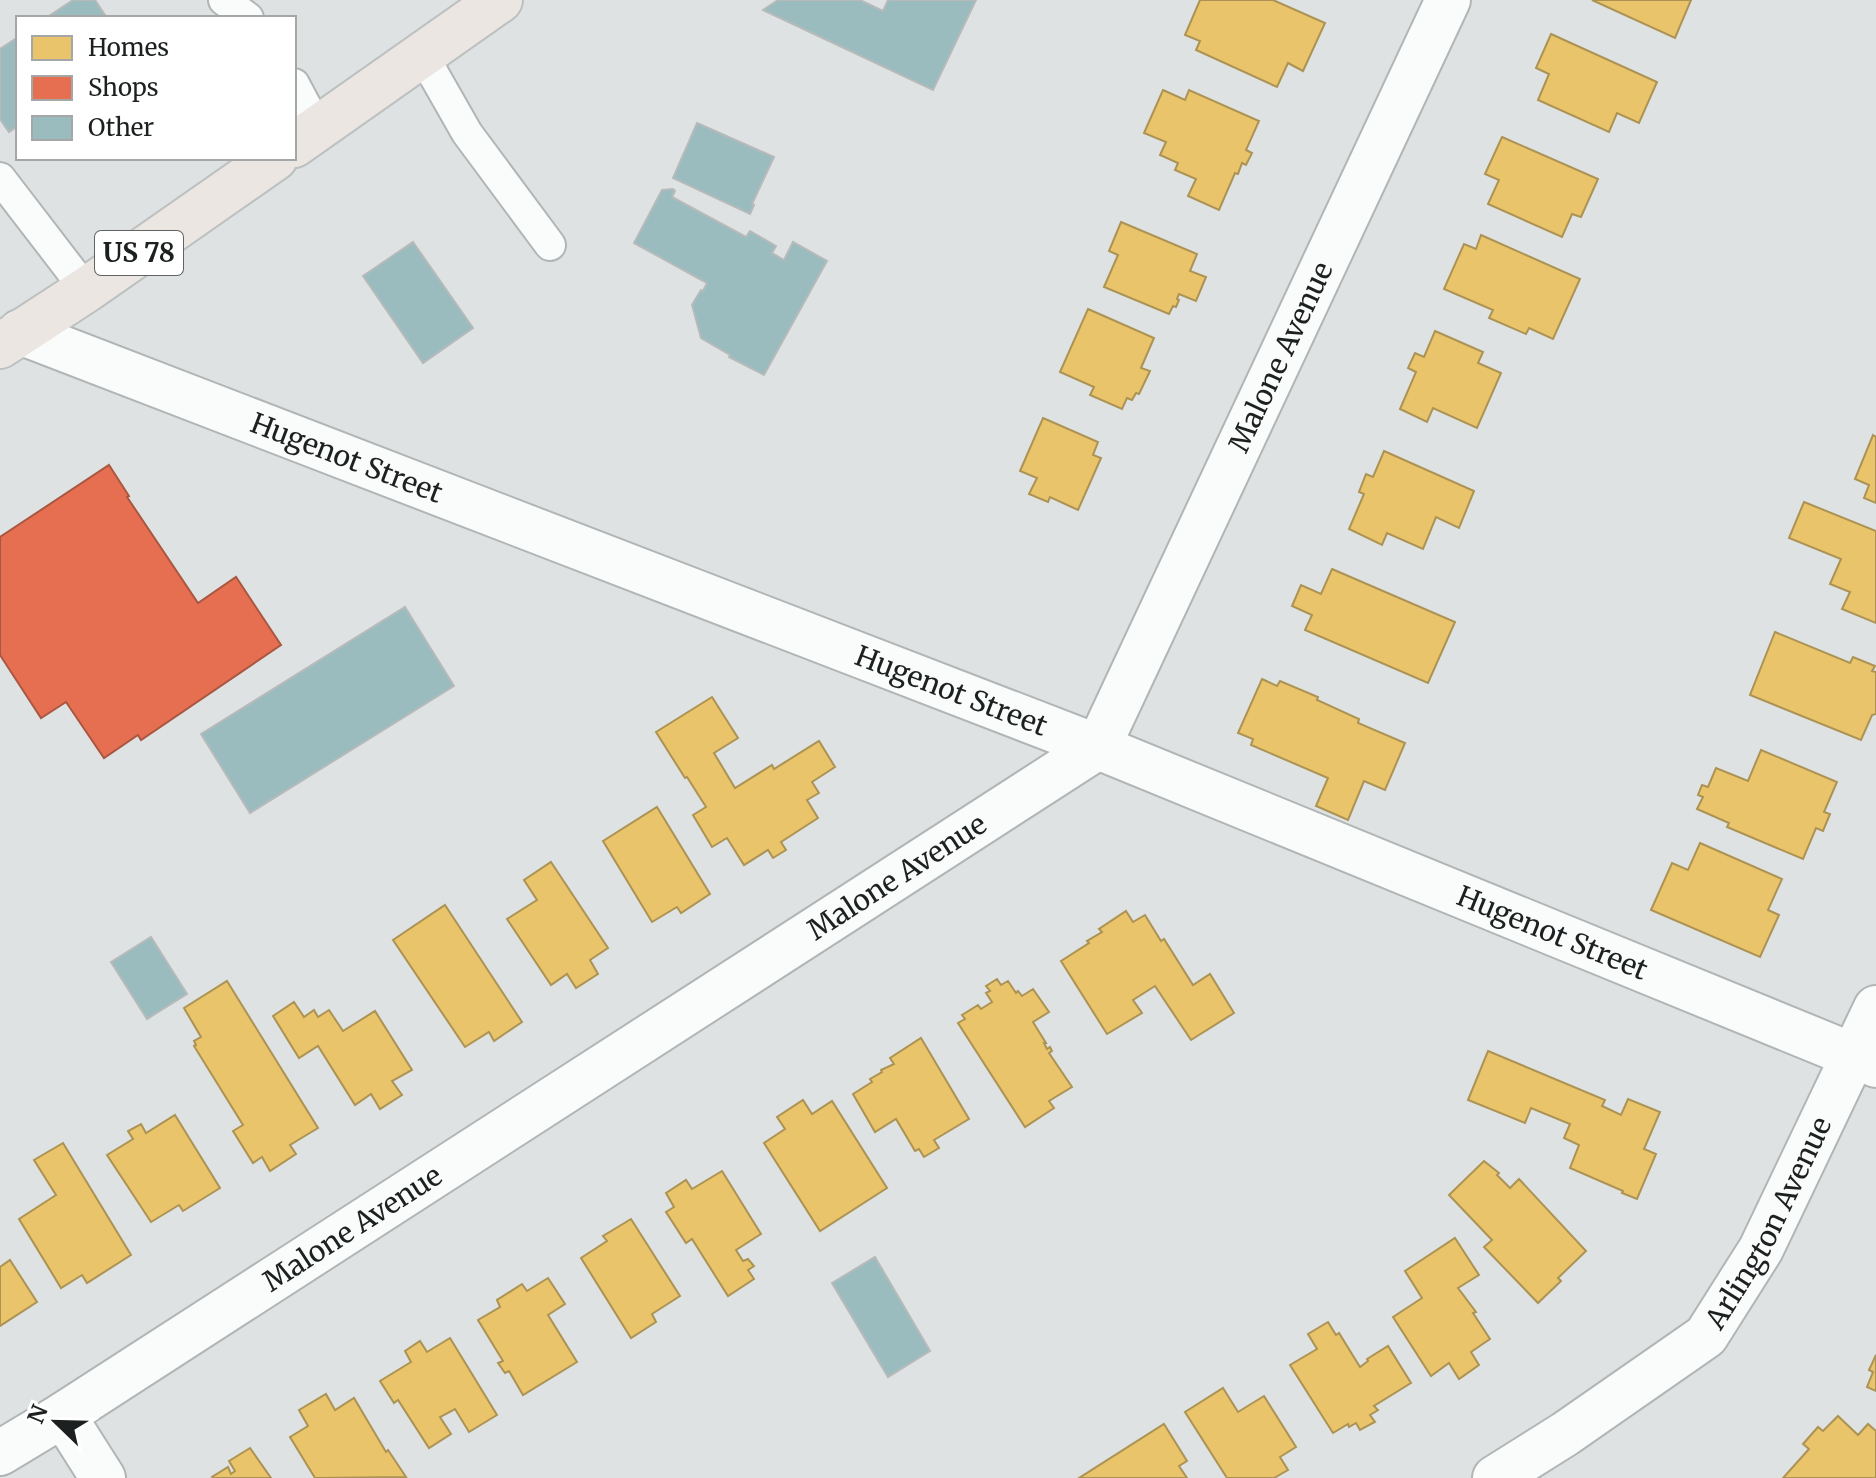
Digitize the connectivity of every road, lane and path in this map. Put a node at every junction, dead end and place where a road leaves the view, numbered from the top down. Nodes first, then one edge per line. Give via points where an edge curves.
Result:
1 (224, 0) edge
2 (500, 0) edge
3 (1448, 0) edge
4 (245, 16) edge
5 (422, 54) junction
6 (296, 93) edge
7 (306, 137) edge
8 (272, 160) edge
9 (0, 178) edge
10 (550, 245) dead end
11 (86, 290) junction
12 (10, 339) edge
13 (1098, 747) junction
14 (1876, 1008) edge
15 (1865, 1061) edge
16 (63, 1415) junction
17 (0, 1453) edge
18 (103, 1478) edge
19 (1495, 1478) edge

1 - 4 lane
2 - 5 main road
3 - 13 street, Malone Avenue
5 - 7 main road
5 - 10 lane via 467,133
6 - 7 lane
8 - 11 main road, US 78
9 - 11 lane
11 - 12 main road, US 78
12 - 13 street, Hugenot Street
13 - 15 street, Hugenot Street
13 - 16 street, Malone Avenue
14 - 15 street, Arlington Avenue
15 - 19 street, Arlington Avenue via 1761,1249 1706,1336
16 - 17 street, Malone Avenue
16 - 18 street

